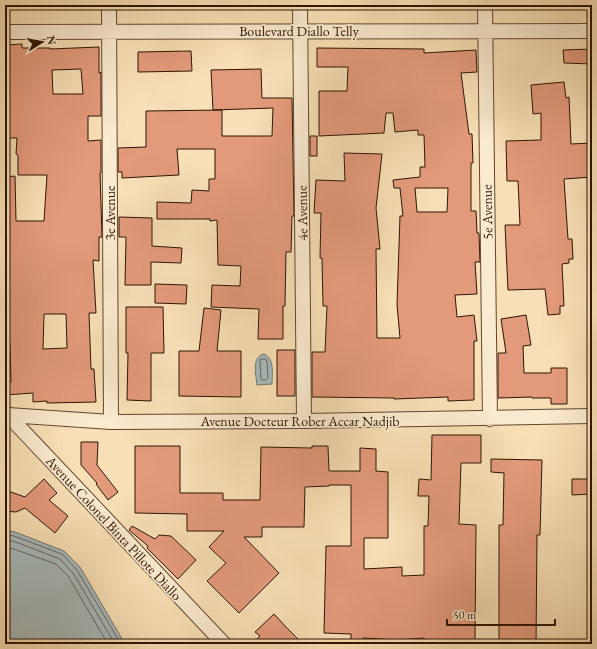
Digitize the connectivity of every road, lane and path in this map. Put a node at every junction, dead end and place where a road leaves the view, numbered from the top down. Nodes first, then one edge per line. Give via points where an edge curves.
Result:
1 (109, 5) edge
2 (300, 5) edge
3 (485, 5) edge
4 (485, 31) junction
5 (5, 32) edge
6 (109, 32) junction
7 (300, 32) junction
8 (592, 32) edge
9 (6, 413) edge
10 (592, 416) edge
11 (490, 419) junction
12 (304, 421) junction
13 (111, 422) junction
14 (224, 644) edge

1 - 6 street, 3e Avenue
2 - 7 street, 4e Avenue
3 - 4 street, 5e Avenue
4 - 7 street, Boulevard Diallo Telly
4 - 8 street, Boulevard Diallo Telly
4 - 11 street, 5e Avenue
5 - 6 street, Boulevard Diallo Telly
6 - 7 street, Boulevard Diallo Telly
6 - 13 street, 3e Avenue
7 - 12 street, 4e Avenue
9 - 13 street, Avenue Docteur Rober Accar Nadjib
9 - 14 street, Avenue Colonel Binta Pillote Diallo
10 - 11 street, Avenue Docteur Rober Accar Nadjib
11 - 12 street, Avenue Docteur Rober Accar Nadjib
12 - 13 street, Avenue Docteur Rober Accar Nadjib

